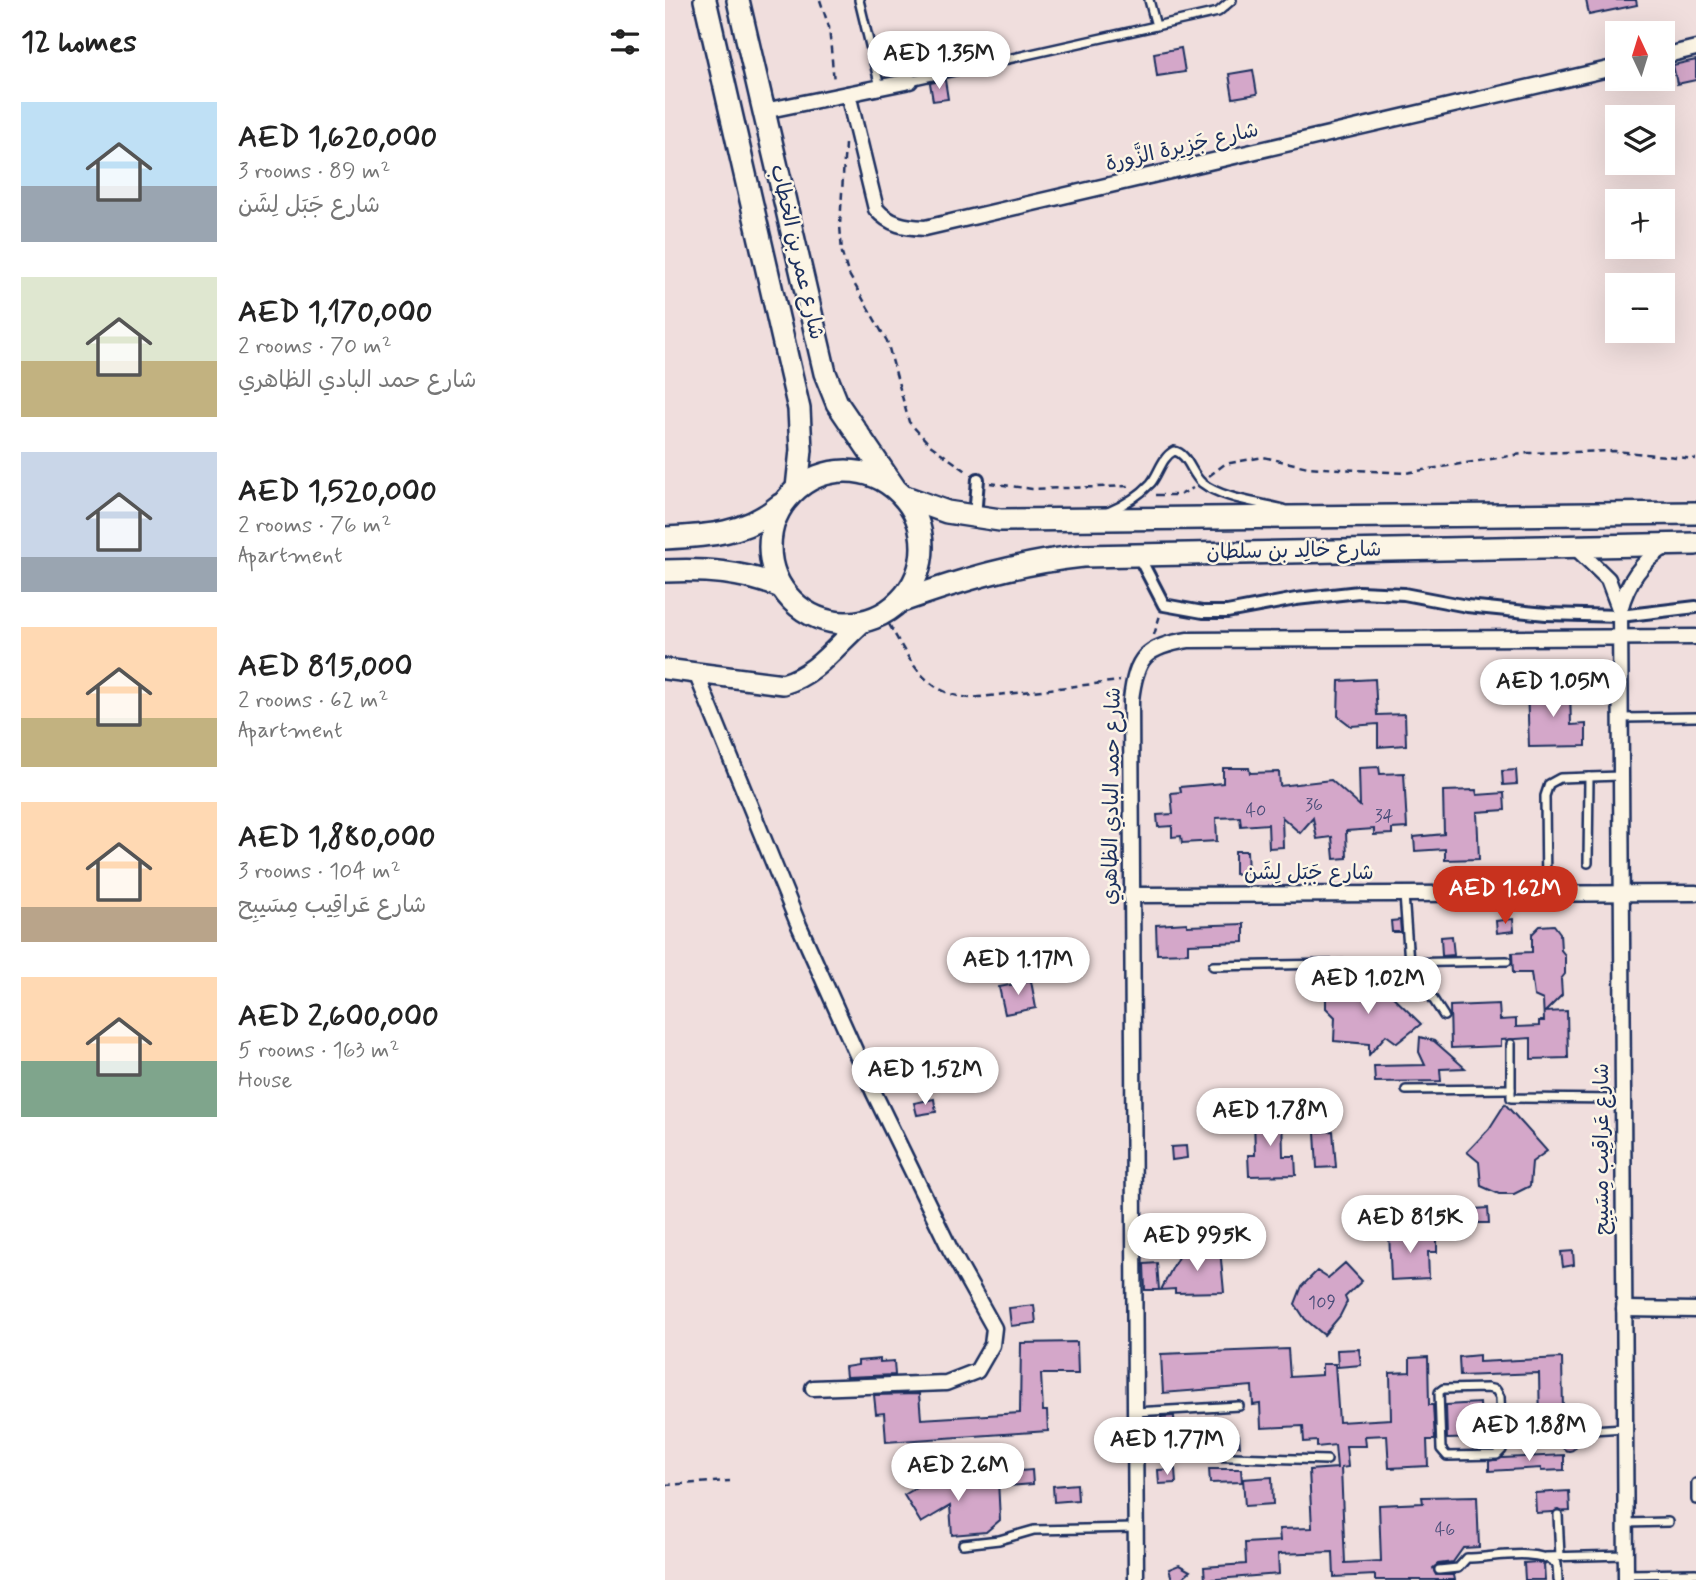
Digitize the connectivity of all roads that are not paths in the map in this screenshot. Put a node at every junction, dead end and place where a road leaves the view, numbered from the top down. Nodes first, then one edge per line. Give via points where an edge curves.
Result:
1 (705, 0) edge
2 (739, 0) edge
3 (859, 0) edge
4 (1149, 0) edge
5 (1232, 0) edge
6 (1156, 26) junction
7 (1696, 48) edge
8 (1675, 53) edge
9 (1605, 69) edge
10 (910, 81) joint
11 (880, 88) junction
12 (842, 95) junction
13 (764, 111) junction
14 (978, 479) road end
15 (900, 492) junction
16 (792, 493) junction
17 (1696, 513) edge
18 (975, 517) junction
19 (1314, 517) junction
20 (1091, 519) junction
21 (670, 537) edge
22 (1696, 544) edge
23 (1668, 545) junction
24 (1573, 546) junction
25 (1137, 553) junction
26 (665, 571) edge
27 (781, 587) junction
28 (1696, 607) edge
29 (882, 612) junction
30 (1620, 614) junction
31 (1696, 636) edge
32 (1620, 637) junction
33 (665, 669) edge
34 (696, 673) junction
35 (1696, 717) edge
36 (1621, 718) junction
37 (1621, 776) junction
38 (1589, 777) junction
39 (1588, 863) dead end
40 (1546, 893) junction
41 (1622, 893) junction
42 (1696, 893) edge
43 (1404, 894) junction
44 (1131, 895) junction
45 (1507, 961) dead end
46 (1409, 962) junction
47 (1213, 966) dead end
48 (1444, 1016) dead end
49 (1511, 1044) dead end
50 (1511, 1089) junction
51 (1406, 1090) dead end
52 (1623, 1099) junction
53 (1624, 1309) junction
54 (1696, 1310) edge
55 (813, 1388) dead end
56 (1239, 1406) dead end
57 (1134, 1412) junction
58 (1625, 1428) junction
59 (1576, 1431) dead end
60 (1541, 1432) dead end
61 (1502, 1434) junction
62 (1135, 1454) junction
63 (1327, 1460) dead end
64 (1696, 1483) edge
65 (1696, 1500) edge
66 (1557, 1515) dead end
67 (1668, 1522) dead end
68 (1626, 1523) junction
69 (1135, 1528) junction
70 (963, 1544) dead end
71 (1626, 1555) junction
72 (1560, 1556) junction
73 (1545, 1557) junction
74 (1439, 1570) dead end
75 (1696, 1573) edge
76 (1626, 1577) edge
77 (1136, 1580) edge
78 (1558, 1580) edge

1 - 16 main road, شارع عمر بن الخطاب via 799,409 801,450
2 - 13 main road, شارع عمر بن الخطاب
3 - 11 lane
4 - 6 lane
5 - 6 lane via 1218,12
6 - 10 lane
7 - 8 street
9 - 12 street, شارع جَزِيرة الزَّورة via 925,228 886,220 876,209
10 - 11 street
11 - 12 street
12 - 13 street
13 - 15 main road, شارع عمر بن الخطاب via 825,373 837,403
14 - 18 street
15 - 16 main road via 876,476 835,471 815,477
15 - 18 main road, شارع خالِد بن سلطان
15 - 29 main road via 917,517 922,563 913,584
16 - 21 main road via 751,525
16 - 27 main road via 771,533 772,561
17 - 19 main road, شارع خالِد بن سلطان
18 - 20 main road, شارع خالِد بن سلطان
19 - 20 main road, شارع خالِد بن سلطان
19 - 20 lane via 1225,494 1201,482 1184,455 1174,451 1143,491
22 - 23 main road, شارع خالِد بن سلطان
23 - 24 main road, شارع خالِد بن سلطان
23 - 30 street, شارع عَراقِيب مِسَيبِح via 1633,578
24 - 25 main road, شارع خالِد بن سلطان
24 - 30 street, شارع عَراقِيب مِسَيبِح via 1608,579
25 - 29 main road, شارع خالِد بن سلطان via 1038,560 987,572
25 - 30 street via 1164,605 1203,612 1359,592 1546,614
26 - 27 main road via 726,571
27 - 29 main road via 809,613 836,622
28 - 30 street
29 - 34 main road via 839,642 802,678 783,684
30 - 32 street, شارع عَراقِيب مِسَيبِح
31 - 32 street
32 - 36 street, شارع عَراقِيب مِسَيبِح
32 - 44 street, شارع حمد البادي الظاهري via 1188,640 1163,644 1138,663 1133,679
33 - 34 main road
34 - 55 street via 874,1093 994,1328 992,1345 977,1371 946,1383
35 - 36 lane
36 - 37 street, شارع عَراقِيب مِسَيبِح
37 - 38 lane
37 - 41 street, شارع عَراقِيب مِسَيبِح
38 - 39 lane
38 - 40 lane via 1556,779 1547,788
40 - 41 street, شارع جَبَل لِشَن
40 - 43 street, شارع جَبَل لِشَن
41 - 42 street, شارع جَبَل لِشَن
41 - 52 street, شارع عَراقِيب مِسَيبِح
43 - 44 street, شارع جَبَل لِشَن
43 - 46 lane
44 - 57 street, شارع حمد البادي الظاهري
45 - 46 lane
46 - 47 lane
46 - 48 lane
49 - 50 lane
50 - 51 lane
50 - 52 lane via 1511,1098
52 - 53 street, شارع عَراقِيب مِسَيبِح
53 - 54 street
53 - 58 street, شارع عَراقِيب مِسَيبِح
56 - 57 lane
57 - 62 street, شارع حمد البادي الظاهري
58 - 59 lane
58 - 68 street, شارع عَراقِيب مِسَيبِح
60 - 61 lane
61 - 61 lane via 1496,1390 1439,1392 1444,1454 1497,1455 1502,1450
62 - 63 lane
62 - 69 street, شارع حمد البادي الظاهري
64 - 65 lane
66 - 72 lane
67 - 68 lane
68 - 71 street, شارع عَراقِيب مِسَيبِح
69 - 70 lane via 1034,1530 999,1541
69 - 77 street, شارع حمد البادي الظاهري
71 - 72 lane
71 - 76 street, شارع عَراقِيب مِسَيبِح
72 - 73 lane
73 - 74 lane via 1467,1558 1458,1568
73 - 78 lane via 1557,1564
75 - 76 lane

